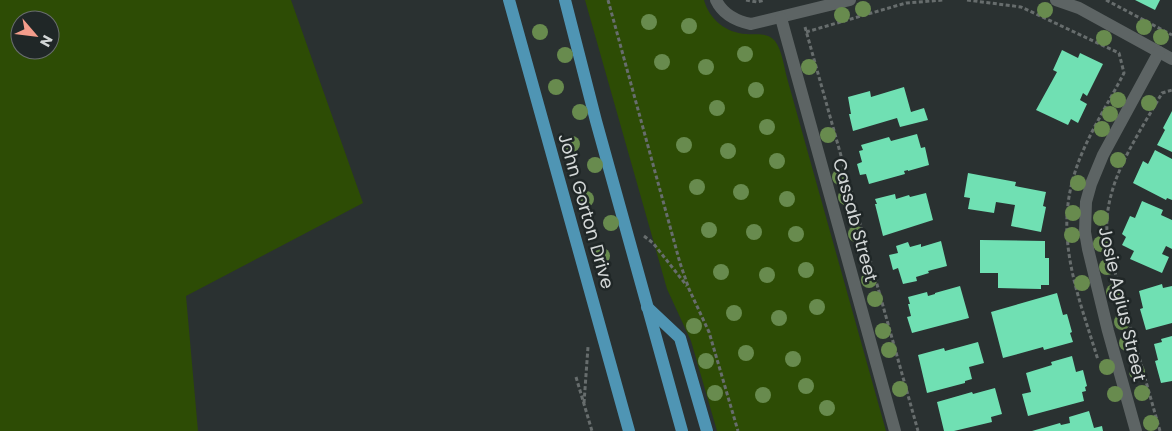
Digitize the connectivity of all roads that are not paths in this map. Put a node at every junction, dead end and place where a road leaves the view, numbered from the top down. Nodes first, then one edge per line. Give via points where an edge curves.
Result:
1 (509, 0) edge
2 (565, 0) edge
3 (716, 0) edge
4 (850, 0) edge
5 (1056, 0) edge
6 (781, 18) junction
7 (1159, 52) junction
8 (1172, 59) edge
9 (647, 307) junction
10 (629, 431) edge
11 (682, 431) edge
12 (707, 431) edge
13 (895, 431) edge
14 (1136, 431) edge

1 - 10 main road, John Gorton Drive
2 - 9 main road, John Gorton Drive
3 - 6 street via 727,15 742,22 751,24
4 - 6 street
5 - 7 street via 1079,8
6 - 13 street, Cassab Street
7 - 8 street
7 - 14 street, Josie Agius Street via 1102,155 1086,202 1088,249
9 - 11 main road, John Gorton Drive
9 - 12 main road via 680,338

